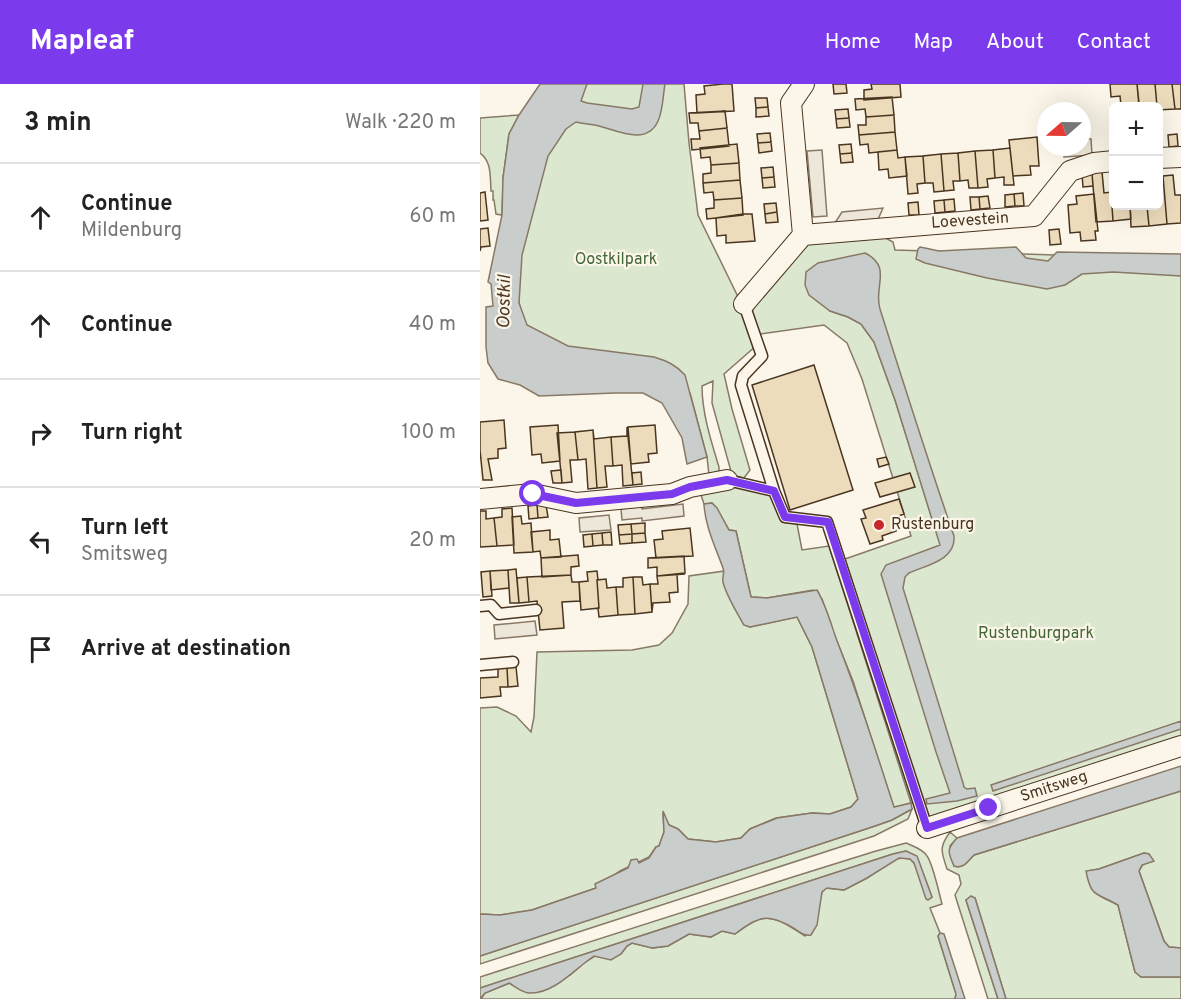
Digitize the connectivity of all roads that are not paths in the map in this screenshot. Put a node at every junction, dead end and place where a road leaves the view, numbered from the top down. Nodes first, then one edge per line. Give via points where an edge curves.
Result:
1 (804, 84) edge
2 (1181, 157) edge
3 (1163, 158) edge
4 (1109, 161) edge
5 (803, 235) junction
6 (744, 304) joint
7 (727, 480) joint
8 (774, 491) junction
9 (480, 499) edge
10 (480, 606) edge
11 (536, 610) dead end
12 (513, 662) dead end
13 (480, 665) edge
14 (1181, 746) edge
15 (926, 824) joint

1 - 5 street via 790,103
2 - 3 street
4 - 5 street, Loevestein via 1070,171 1034,216
5 - 6 street
6 - 8 lane via 762,356 743,376 741,385
7 - 8 lane
7 - 9 street via 672,494 576,503 533,494
8 - 15 lane via 785,517 828,522
10 - 11 lane via 491,605 499,614
12 - 13 lane
14 - 15 street, Smitsweg

